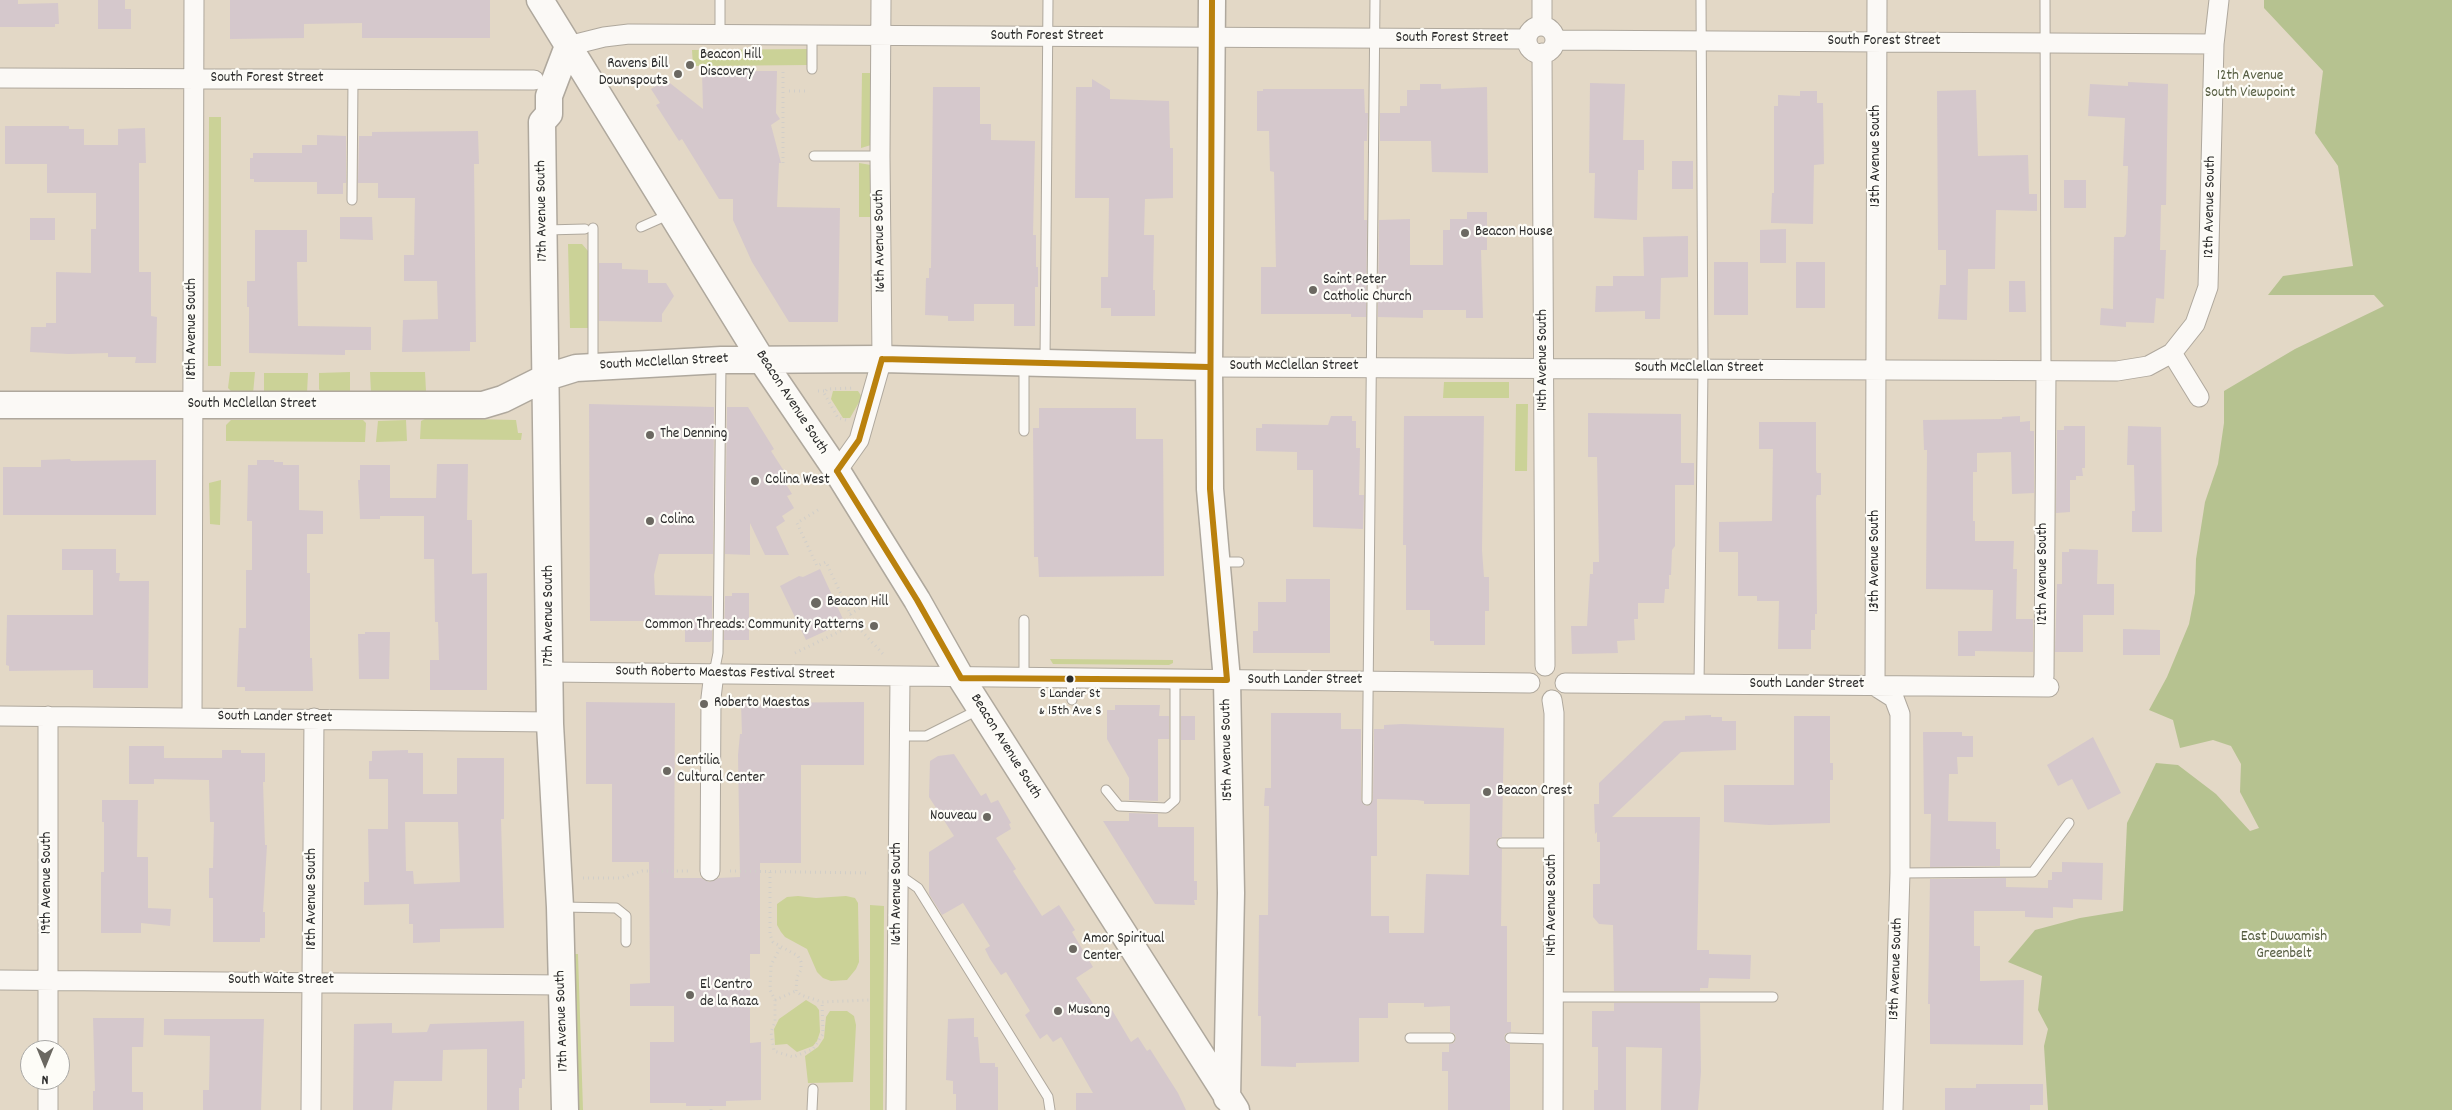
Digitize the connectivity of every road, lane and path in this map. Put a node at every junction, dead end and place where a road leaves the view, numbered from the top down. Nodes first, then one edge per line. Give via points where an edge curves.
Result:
1 (194, 0) edge
2 (540, 0) edge
3 (720, 0) edge
4 (882, 0) edge
5 (1048, 0) edge
6 (1212, 0) edge
7 (1375, 0) edge
8 (1542, 0) edge
9 (1701, 0) edge
10 (1877, 0) edge
11 (2045, 0) edge
12 (2219, 0) edge
13 (1542, 26) junction
14 (720, 35) junction
15 (812, 35) junction
16 (881, 36) junction
17 (1048, 36) junction
18 (1212, 38) junction
19 (1375, 38) junction
20 (1527, 39) junction
21 (1701, 41) junction
22 (1877, 42) junction
23 (2046, 43) junction
24 (2214, 44) junction
25 (568, 46) junction
26 (1549, 47) junction
27 (783, 69) dead end
28 (812, 69) dead end
29 (0, 78) edge
30 (193, 79) junction
31 (353, 80) junction
32 (534, 80) junction
33 (788, 91) dead end
34 (807, 91) dead end
35 (542, 122) junction
36 (814, 156) dead end
37 (880, 156) junction
38 (782, 163) dead end
39 (352, 200) dead end
40 (672, 214) junction
41 (641, 227) dead end
42 (543, 230) junction
43 (2172, 353) junction
44 (761, 359) junction
45 (882, 359) junction
46 (721, 360) junction
47 (1034, 363) junction
48 (593, 367) junction
49 (1209, 367) junction
50 (1372, 368) junction
51 (1544, 368) junction
52 (1703, 369) junction
53 (1877, 370) junction
54 (2046, 370) junction
55 (547, 377) junction
56 (860, 388) dead end
57 (818, 390) dead end
58 (825, 390) junction
59 (2199, 397) dead end
60 (0, 405) edge
61 (192, 405) junction
62 (845, 420) dead end
63 (1024, 431) dead end
64 (837, 471) junction
65 (818, 510) dead end
66 (878, 598) dead end
67 (850, 614) junction
68 (1024, 620) dead end
69 (856, 624) junction
70 (791, 655) dead end
71 (885, 656) dead end
72 (1545, 666) junction
73 (550, 672) junction
74 (714, 673) junction
75 (900, 677) junction
76 (961, 678) junction
77 (1024, 678) junction
78 (1071, 679) junction
79 (1175, 680) junction
80 (1227, 680) junction
81 (1368, 681) junction
82 (1530, 683) junction
83 (1565, 683) junction
84 (1699, 684) junction
85 (1875, 686) junction
86 (2045, 687) joint
87 (1072, 700) dead end
88 (1552, 700) junction
89 (981, 709) junction
90 (0, 716) edge
91 (48, 716) junction
92 (192, 717) junction
93 (314, 718) junction
94 (550, 722) junction
95 (899, 736) junction
96 (1106, 790) dead end
97 (1367, 800) dead end
98 (2068, 823) dead end
99 (1502, 843) dead end
100 (1554, 843) junction
101 (710, 871) dead end
102 (770, 872) dead end
103 (1900, 873) junction
104 (898, 874) junction
105 (560, 907) junction
106 (626, 942) dead end
107 (780, 948) junction
108 (0, 980) edge
109 (48, 980) junction
110 (313, 981) junction
111 (562, 985) junction
112 (796, 991) junction
113 (1552, 997) junction
114 (1773, 997) dead end
115 (775, 1000) junction
116 (870, 1000) dead end
117 (822, 1002) junction
118 (1410, 1038) dead end
119 (1450, 1038) dead end
120 (1510, 1038) dead end
121 (1552, 1039) junction
122 (48, 1040) edge
123 (813, 1089) dead end
124 (48, 1090) edge
125 (1230, 1105) edge
126 (48, 1110) edge
127 (311, 1110) edge
128 (565, 1110) edge
129 (812, 1110) edge
130 (896, 1110) edge
131 (1050, 1110) edge
132 (1553, 1110) edge
133 (1893, 1110) edge

1 - 30 street, 18th Avenue South
2 - 25 main road, Beacon Avenue South
3 - 14 lane
4 - 16 street, 16th Avenue South
5 - 17 lane
6 - 18 main road, 15th Avenue South
7 - 19 lane
8 - 13 street
9 - 21 lane
10 - 22 street, 13th Avenue South
11 - 23 lane
12 - 24 street, 12th Avenue South
13 - 20 street via 1534,28
13 - 26 street via 1552,30
14 - 15 street, South Forest Street
14 - 25 street, South Forest Street via 629,34 604,36
15 - 16 street, South Forest Street
15 - 28 lane
16 - 17 street, South Forest Street
16 - 37 street, 16th Avenue South
17 - 18 street, South Forest Street
17 - 47 lane
18 - 19 street, South Forest Street
18 - 49 main road, 15th Avenue South
19 - 20 street, South Forest Street
19 - 50 lane
20 - 26 street via 1533,51
21 - 22 street, South Forest Street
21 - 26 street, South Forest Street
21 - 52 lane
22 - 23 street, South Forest Street
22 - 53 street, 13th Avenue South
23 - 24 street, South Forest Street
23 - 54 lane
24 - 43 street, 12th Avenue South via 2208,287 2195,324
25 - 32 main road
25 - 35 main road, 17th Avenue South via 548,96 548,114
25 - 40 main road, Beacon Avenue South
26 - 51 street, 14th Avenue South
27 - 38 path
29 - 30 street, South Forest Street
30 - 31 street, South Forest Street
30 - 61 street, 18th Avenue South
31 - 32 street, South Forest Street
31 - 39 lane
32 - 35 main road, 17th Avenue South via 534,114
33 - 34 path
35 - 42 main road, 17th Avenue South
36 - 37 lane
37 - 45 street, 16th Avenue South
40 - 41 lane
40 - 44 main road, Beacon Avenue South
42 - 48 lane via 589,229
42 - 55 main road, 17th Avenue South
43 - 54 street, South McClellan Street via 2136,369
43 - 59 street
44 - 45 main road, South McClellan Street
44 - 46 main road, South McClellan Street
44 - 64 main road, Beacon Avenue South
45 - 47 main road, South McClellan Street
45 - 64 street, 16th Avenue South via 859,440
46 - 48 main road, South McClellan Street
46 - 74 lane via 718,653
47 - 49 main road, South McClellan Street
47 - 63 lane
48 - 55 main road, South McClellan Street via 576,368
49 - 50 street, South McClellan Street
49 - 80 main road, 15th Avenue South via 1210,489 1228,562
50 - 51 street, South McClellan Street
50 - 81 lane
51 - 52 street, South McClellan Street
51 - 72 street, 14th Avenue South
52 - 53 street, South McClellan Street
52 - 84 lane
53 - 54 street, South McClellan Street
53 - 85 street, 13th Avenue South
54 - 86 street, 12th Avenue South
55 - 61 main road, South McClellan Street via 503,399 483,405
55 - 73 main road, 17th Avenue South
56 - 58 path
57 - 58 path
58 - 62 path via 824,396 838,418
60 - 61 main road, South McClellan Street
61 - 92 street, 18th Avenue South
64 - 76 main road, Beacon Avenue South
65 - 67 path via 797,522 817,566 826,562
66 - 67 path
67 - 69 path
68 - 77 lane
69 - 70 path
69 - 71 path
72 - 82 street via 1535,670
72 - 83 street via 1560,671
73 - 74 street, South Roberto Maestas Festival Street
73 - 94 main road, 17th Avenue South
74 - 75 street, South Roberto Maestas Festival Street
74 - 101 street
75 - 76 street, South Lander Street
75 - 95 street, 16th Avenue South
76 - 77 street, South Lander Street
76 - 89 main road, Beacon Avenue South
77 - 78 street, South Lander Street
78 - 79 street, South Lander Street
78 - 87 lane
79 - 80 street, South Lander Street
79 - 96 lane via 1174,800 1171,805 1166,808 1119,806
80 - 81 street, South Lander Street
80 - 125 main road, 15th Avenue South via 1231,892
81 - 82 street, South Lander Street
81 - 97 lane
82 - 88 street via 1535,695
83 - 84 street, South Lander Street
83 - 88 street via 1560,696
84 - 85 street, South Lander Street
85 - 86 street, South Lander Street
85 - 103 street, 13th Avenue South via 1894,698 1900,714
88 - 100 street, 14th Avenue South
89 - 95 lane via 926,736
89 - 125 main road, Beacon Avenue South
90 - 91 street, South Lander Street
91 - 92 street, South Lander Street
91 - 109 street, 19th Avenue South
92 - 93 street, South Lander Street
93 - 94 street, South Lander Street
93 - 110 street, 18th Avenue South
94 - 105 main road, 17th Avenue South
95 - 104 street, 16th Avenue South
98 - 103 lane via 2033,872
99 - 100 lane
100 - 113 street, 14th Avenue South
102 - 107 path via 770,935
103 - 133 street, 13th Avenue South
104 - 130 street, 16th Avenue South
104 - 131 lane via 918,888 1048,1097
105 - 106 lane via 616,908 626,916
105 - 111 main road, 17th Avenue South
107 - 112 path via 798,956 801,962
107 - 115 path via 771,965 770,990
108 - 109 street, South Waite Street
109 - 110 street, South Waite Street
109 - 122 street, 19th Avenue South
110 - 111 street, South Waite Street
110 - 127 street, 18th Avenue South
111 - 128 main road, 17th Avenue South
112 - 115 path
112 - 117 path
113 - 114 lane
113 - 121 street, 14th Avenue South
115 - 117 path via 775,1022 771,1032 774,1050 793,1056 813,1049 820,1042
116 - 117 path
118 - 119 lane
120 - 121 lane
121 - 132 street, 14th Avenue South
123 - 129 lane
124 - 126 street

